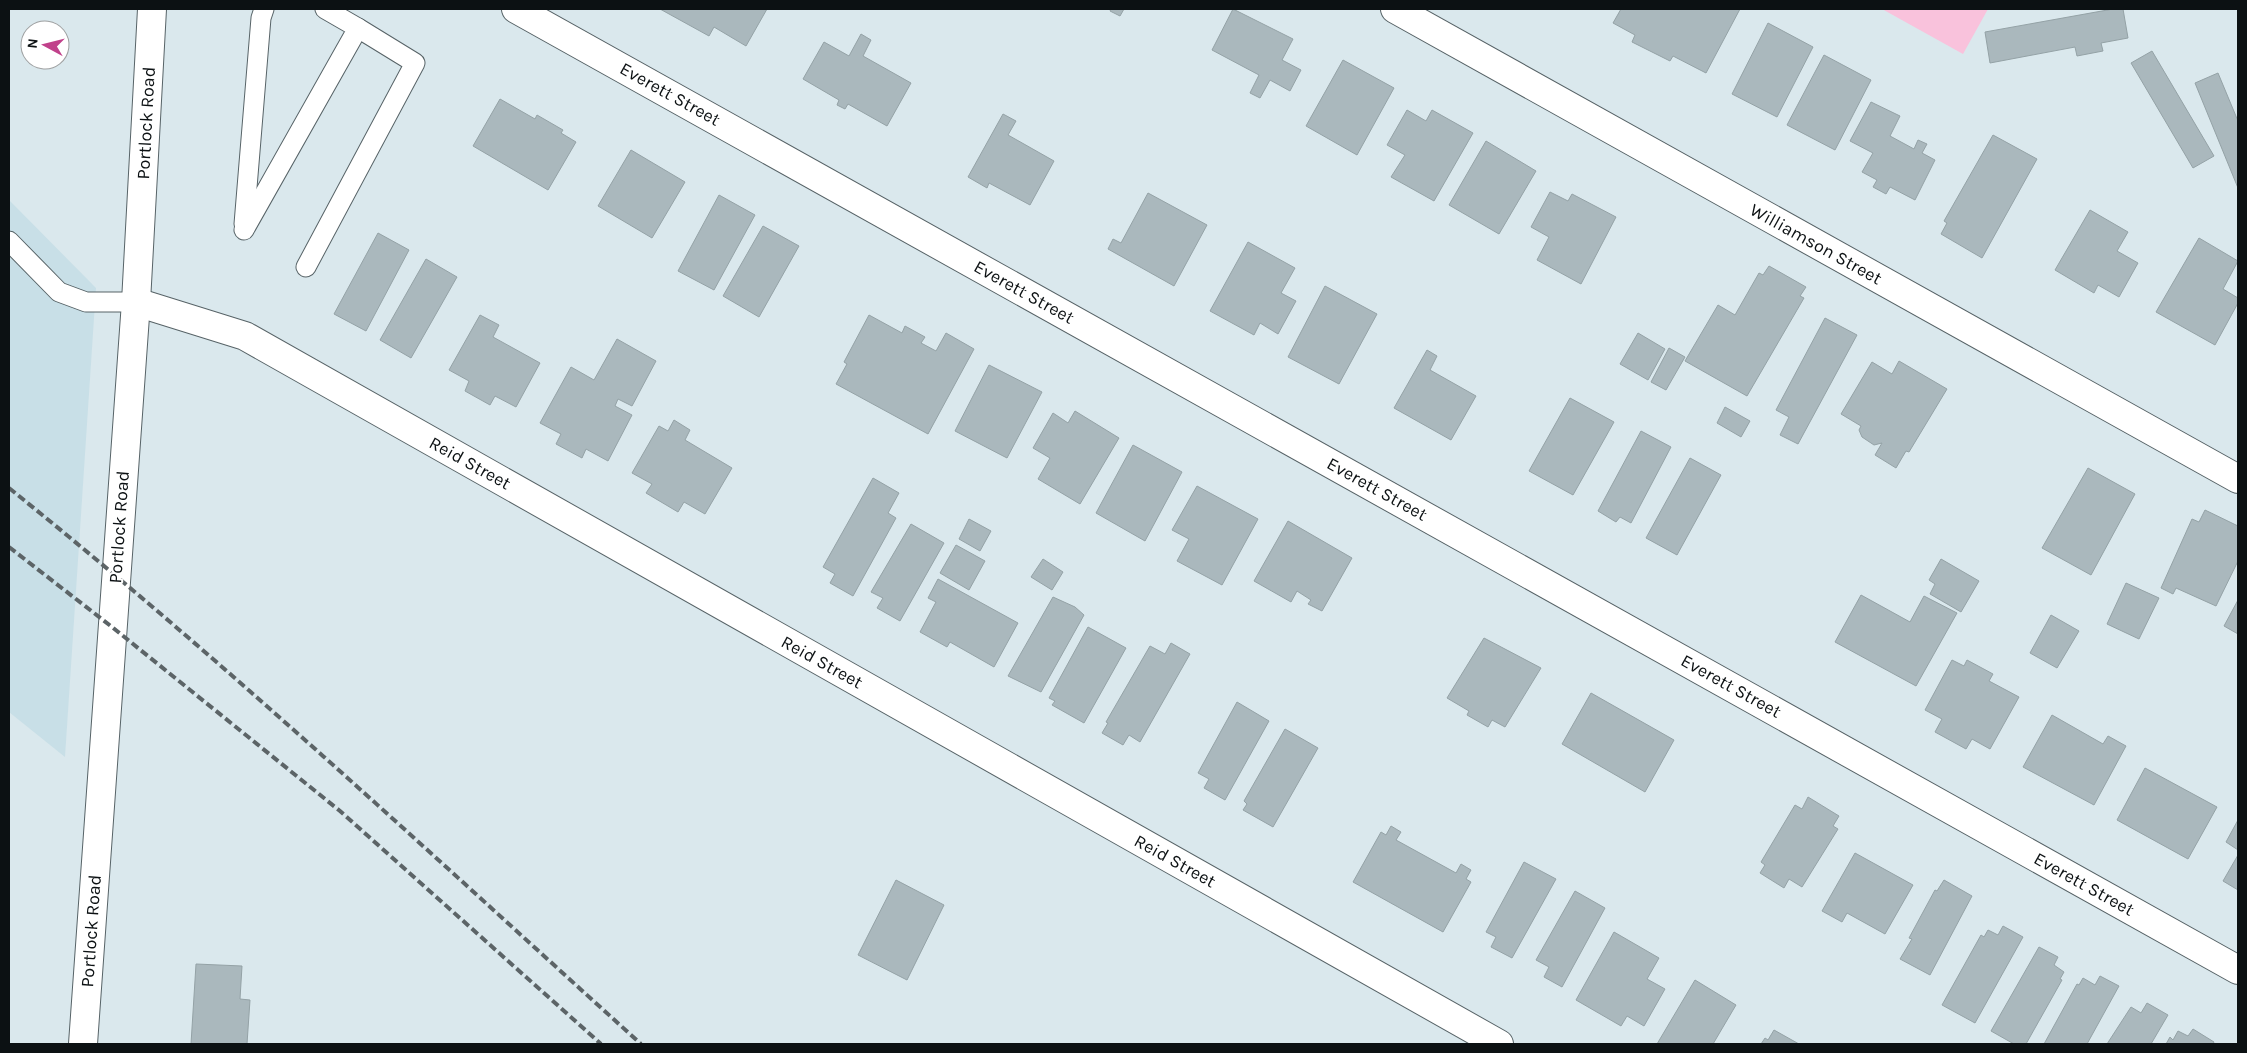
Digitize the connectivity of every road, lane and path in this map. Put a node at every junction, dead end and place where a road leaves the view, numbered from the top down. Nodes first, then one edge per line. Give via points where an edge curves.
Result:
1 (152, 9) edge
2 (264, 9) edge
3 (325, 9) edge
4 (516, 9) edge
5 (1395, 9) edge
6 (358, 28) junction
7 (9, 241) edge
8 (306, 267) dead end
9 (136, 302) junction
10 (2238, 479) edge
11 (2238, 970) edge
12 (83, 1044) edge
13 (1499, 1044) edge

1 - 9 street, Portlock Road
2 - 6 lane via 260,18 244,230
3 - 6 lane
4 - 11 street, Everett Street
5 - 10 street, Williamson Street
6 - 8 lane via 415,64
7 - 9 lane via 59,292 86,302
9 - 12 street, Portlock Road
9 - 13 street, Reid Street via 245,336

